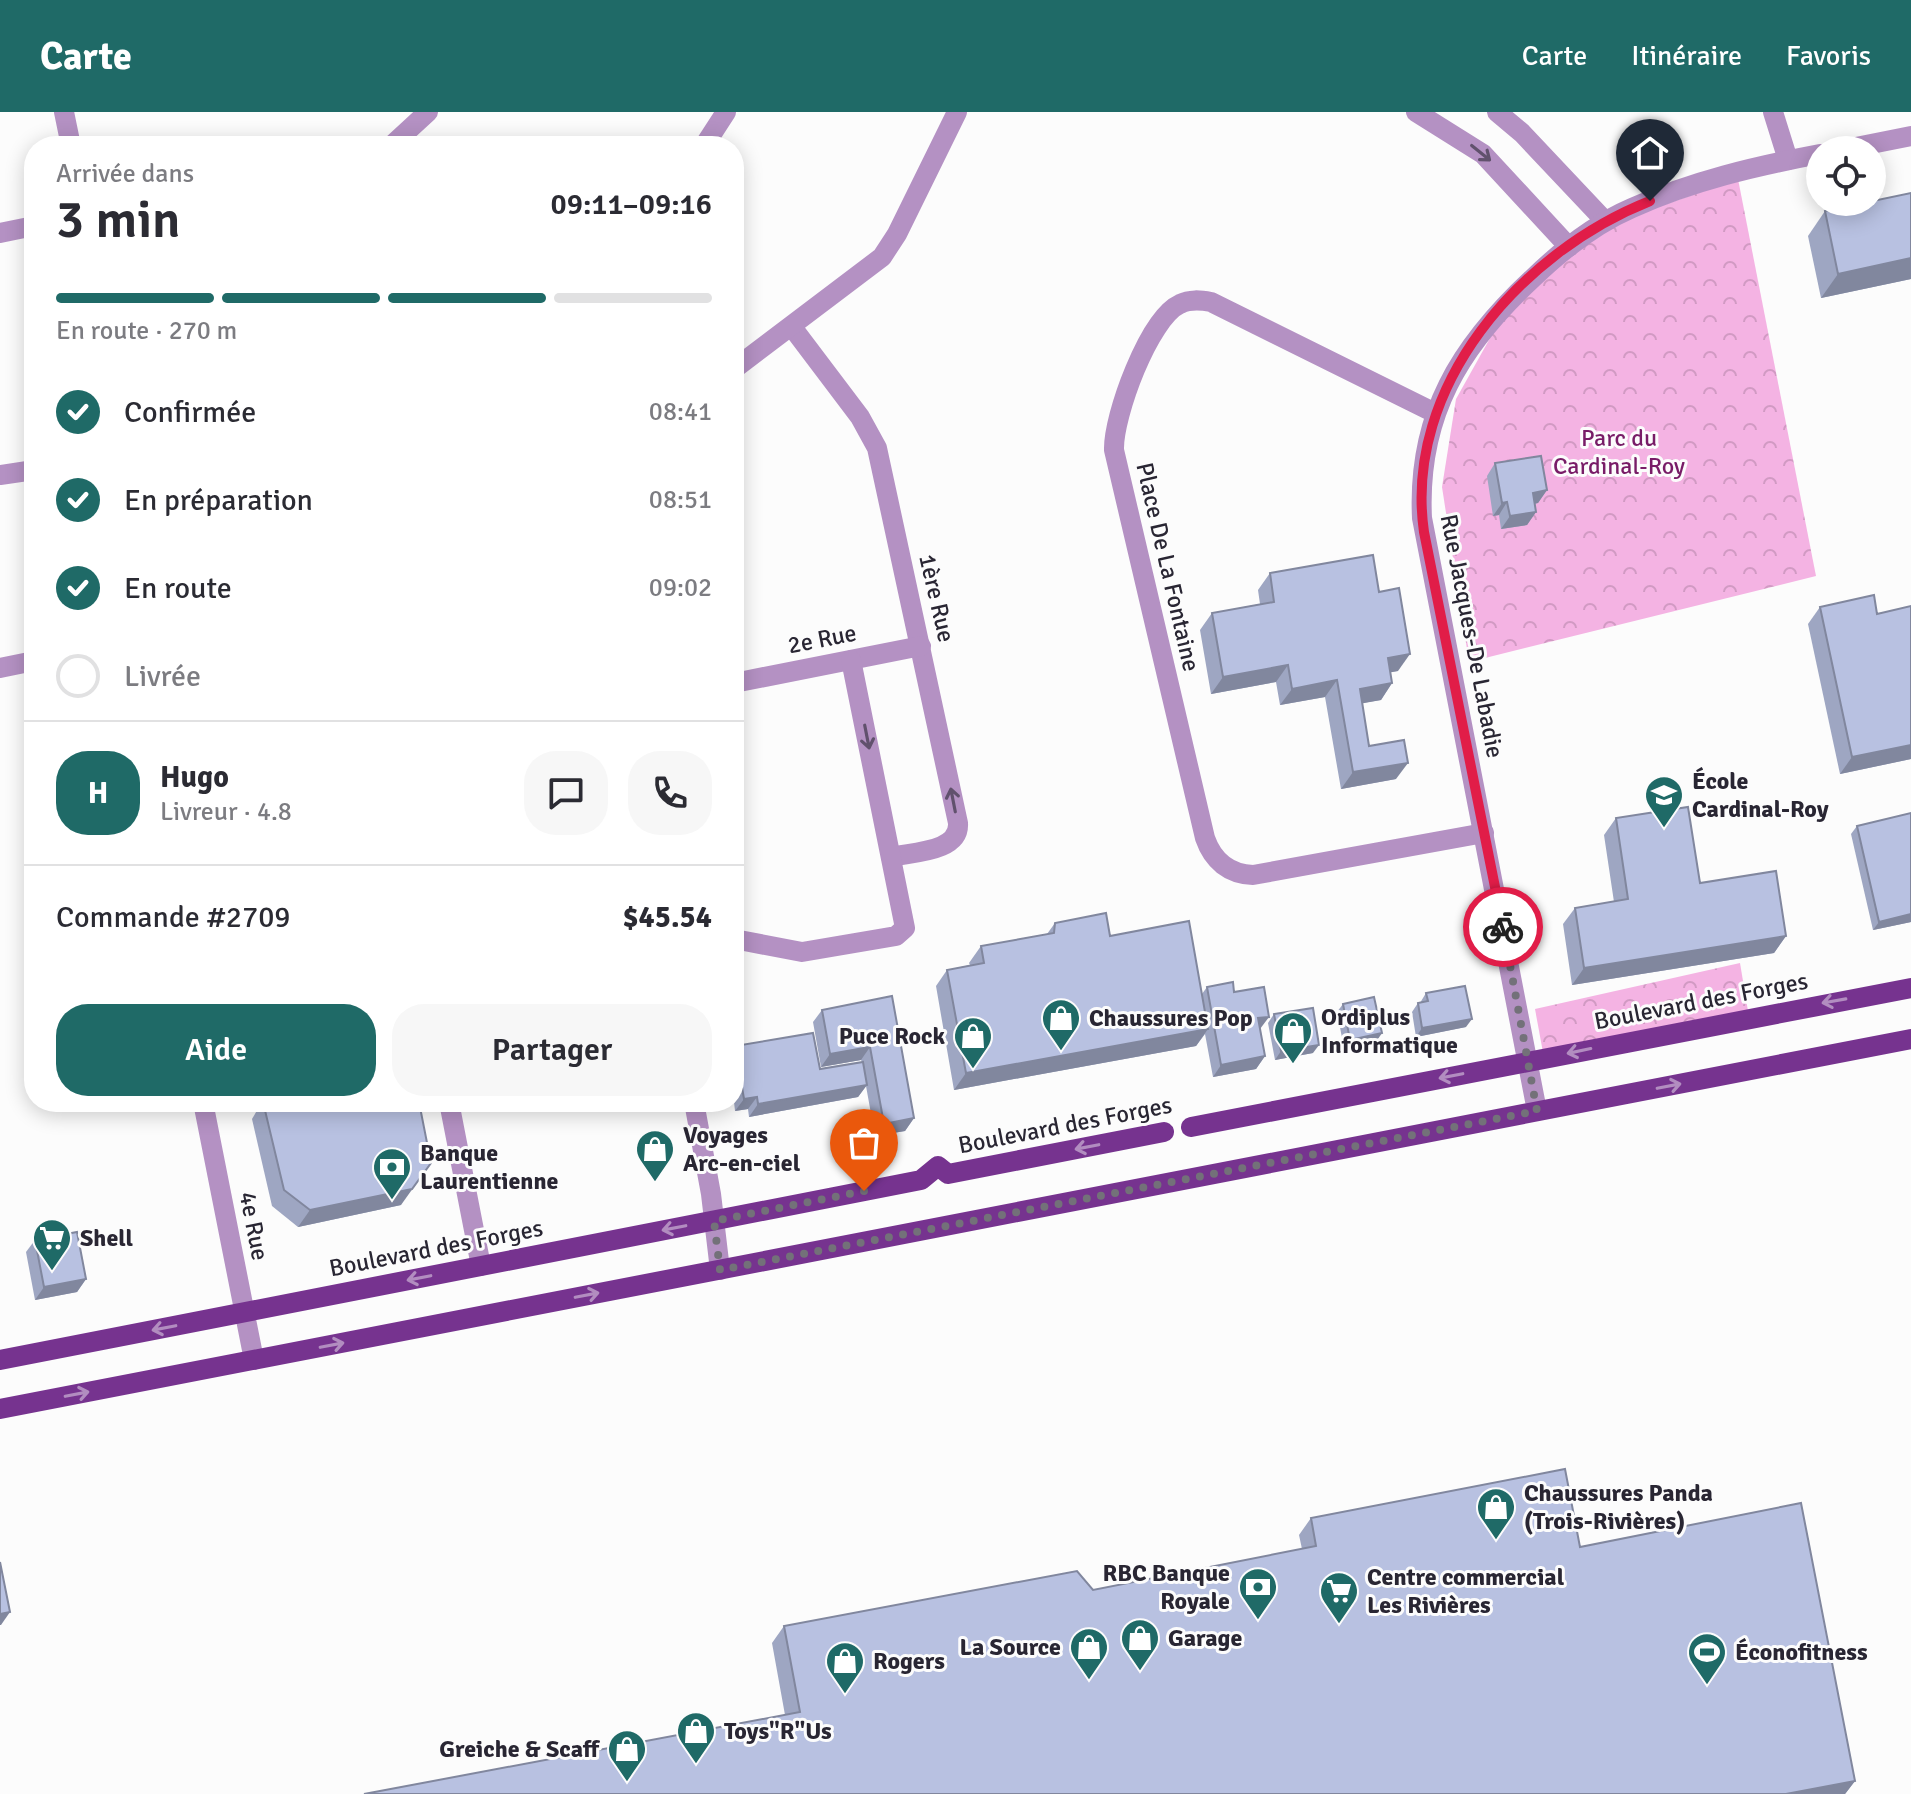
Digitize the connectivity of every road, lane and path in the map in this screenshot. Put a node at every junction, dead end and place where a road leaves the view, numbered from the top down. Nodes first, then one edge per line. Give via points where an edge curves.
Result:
1 (64, 112) edge
2 (428, 112) edge
3 (726, 112) edge
4 (957, 112) edge
5 (1416, 112) edge
6 (1497, 112) edge
7 (1773, 112) edge
8 (69, 136) edge
9 (402, 136) edge
10 (710, 136) edge
11 (1911, 136) edge
12 (1886, 141) edge
13 (1806, 157) edge
14 (1788, 160) junction
15 (1605, 221) junction
16 (24, 228) edge
17 (0, 233) edge
18 (1569, 247) junction
19 (792, 327) junction
20 (744, 362) edge
21 (1435, 413) junction
22 (24, 471) edge
23 (0, 475) edge
24 (921, 646) junction
25 (851, 660) junction
26 (24, 663) edge
27 (0, 668) edge
28 (744, 681) edge
29 (1484, 833) junction
30 (891, 857) junction
31 (744, 941) edge
32 (1911, 988) edge
33 (1911, 1039) edge
34 (1528, 1062) junction
35 (1537, 1111) junction
36 (205, 1112) edge
37 (451, 1112) edge
38 (696, 1112) edge
39 (1191, 1127) joint
40 (1164, 1132) joint
41 (714, 1221) junction
42 (481, 1266) junction
43 (720, 1270) junction
44 (244, 1312) junction
45 (0, 1360) edge
46 (254, 1360) junction
47 (0, 1409) edge

1 - 8 street
2 - 9 street
3 - 10 street
4 - 19 street via 889,247 864,274
5 -> 18 street via 1491,161
6 - 15 street
7 - 14 street
11 - 12 street
13 - 14 street, Rue Jacques-De Labadie
14 - 15 street, Rue Jacques-De Labadie via 1693,185
15 - 18 street, Rue Jacques-De Labadie
16 - 17 street
18 - 21 street, Rue Jacques-De Labadie via 1474,339
19 - 20 street
19 - 24 street, 1ère Rue via 877,448
21 - 29 street, Rue Jacques-De Labadie via 1426,453 1422,518
21 - 29 street, Place De La Fontaine via 1211,302 1190,300 1160,322 1119,409 1114,450 1205,838 1215,858 1232,871 1253,875
22 - 23 street
24 - 25 street, 2e Rue
30 -> 24 street, 1ère Rue via 943,846 954,840 958,829
25 - 28 street, 2e Rue
25 -> 30 street
26 - 27 street
29 - 34 street, Rue Jacques-De Labadie
30 - 31 street via 905,924 899,935 802,952
32 -> 34 main road, Boulevard des Forges
35 -> 33 main road
34 - 35 street, Rue Jacques-De Labadie
34 -> 39 main road, Boulevard des Forges
35 - 43 main road
36 - 44 street, 4e Rue
37 - 42 street
38 - 41 street
39 - 40 street, Boulevard des Forges
40 -> 41 main road, Boulevard des Forges via 948,1174 938,1166 921,1180
41 -> 42 main road, Boulevard des Forges
41 - 43 street
42 -> 44 main road, Boulevard des Forges
46 -> 43 main road
44 -> 45 main road, Boulevard des Forges
44 - 46 street, 4e Rue
47 -> 46 main road

